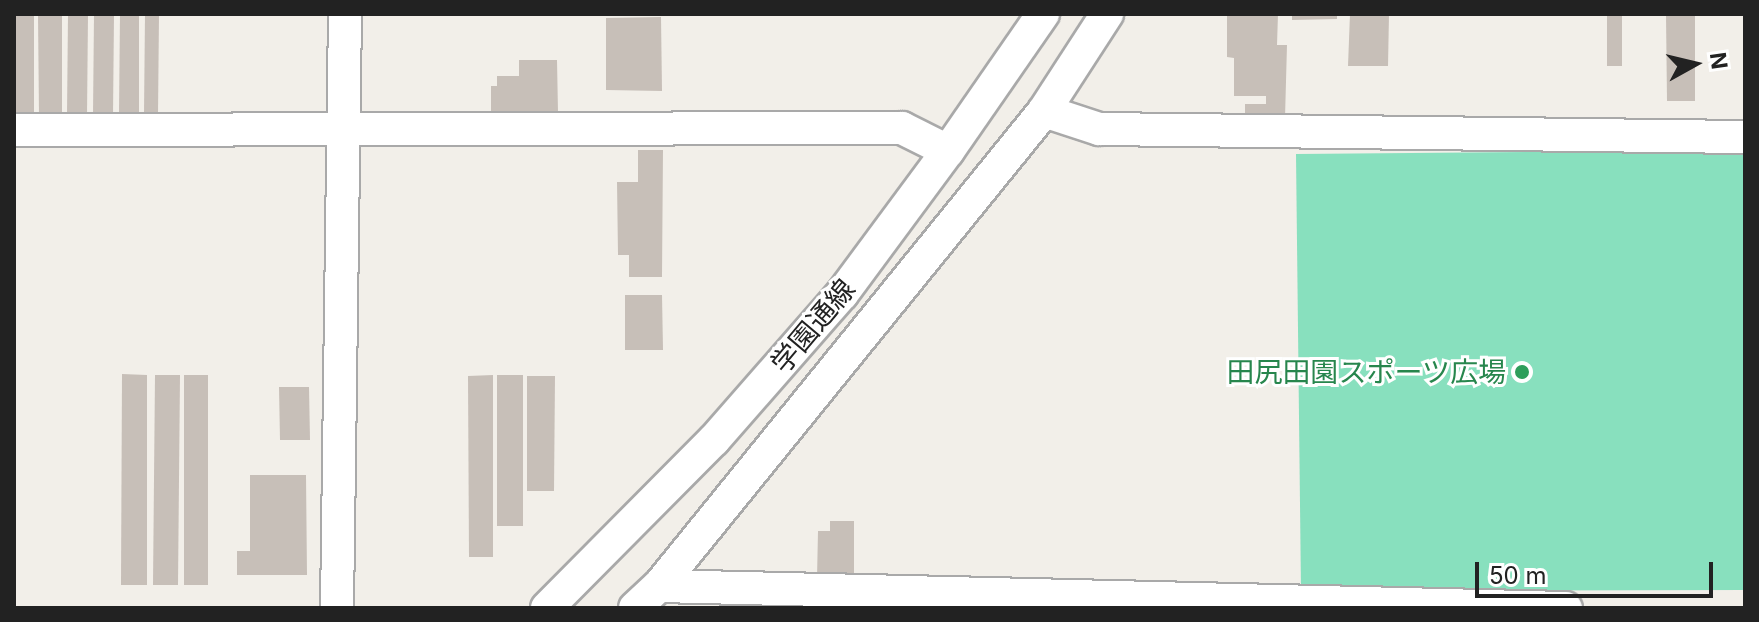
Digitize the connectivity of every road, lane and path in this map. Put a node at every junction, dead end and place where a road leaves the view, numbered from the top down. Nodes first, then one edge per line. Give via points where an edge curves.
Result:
1 (345, 14) edge
2 (1043, 14) edge
3 (1107, 14) edge
4 (1044, 111) junction
5 (14, 130) edge
6 (346, 130) junction
7 (1745, 137) edge
8 (948, 151) junction
9 (659, 586) junction
10 (337, 608) edge
11 (547, 608) edge
12 (635, 608) edge
13 (1566, 608) edge

1 - 6 street
2 - 8 street, 学園通線
3 - 4 street, 学園通線
4 - 7 street via 1099,129
4 - 9 street, 学園通線
5 - 6 street
6 - 8 street via 902,128
6 - 10 street
8 - 11 street, 学園通線 via 842,294 714,440
9 - 12 street, 学園通線
9 - 13 street

